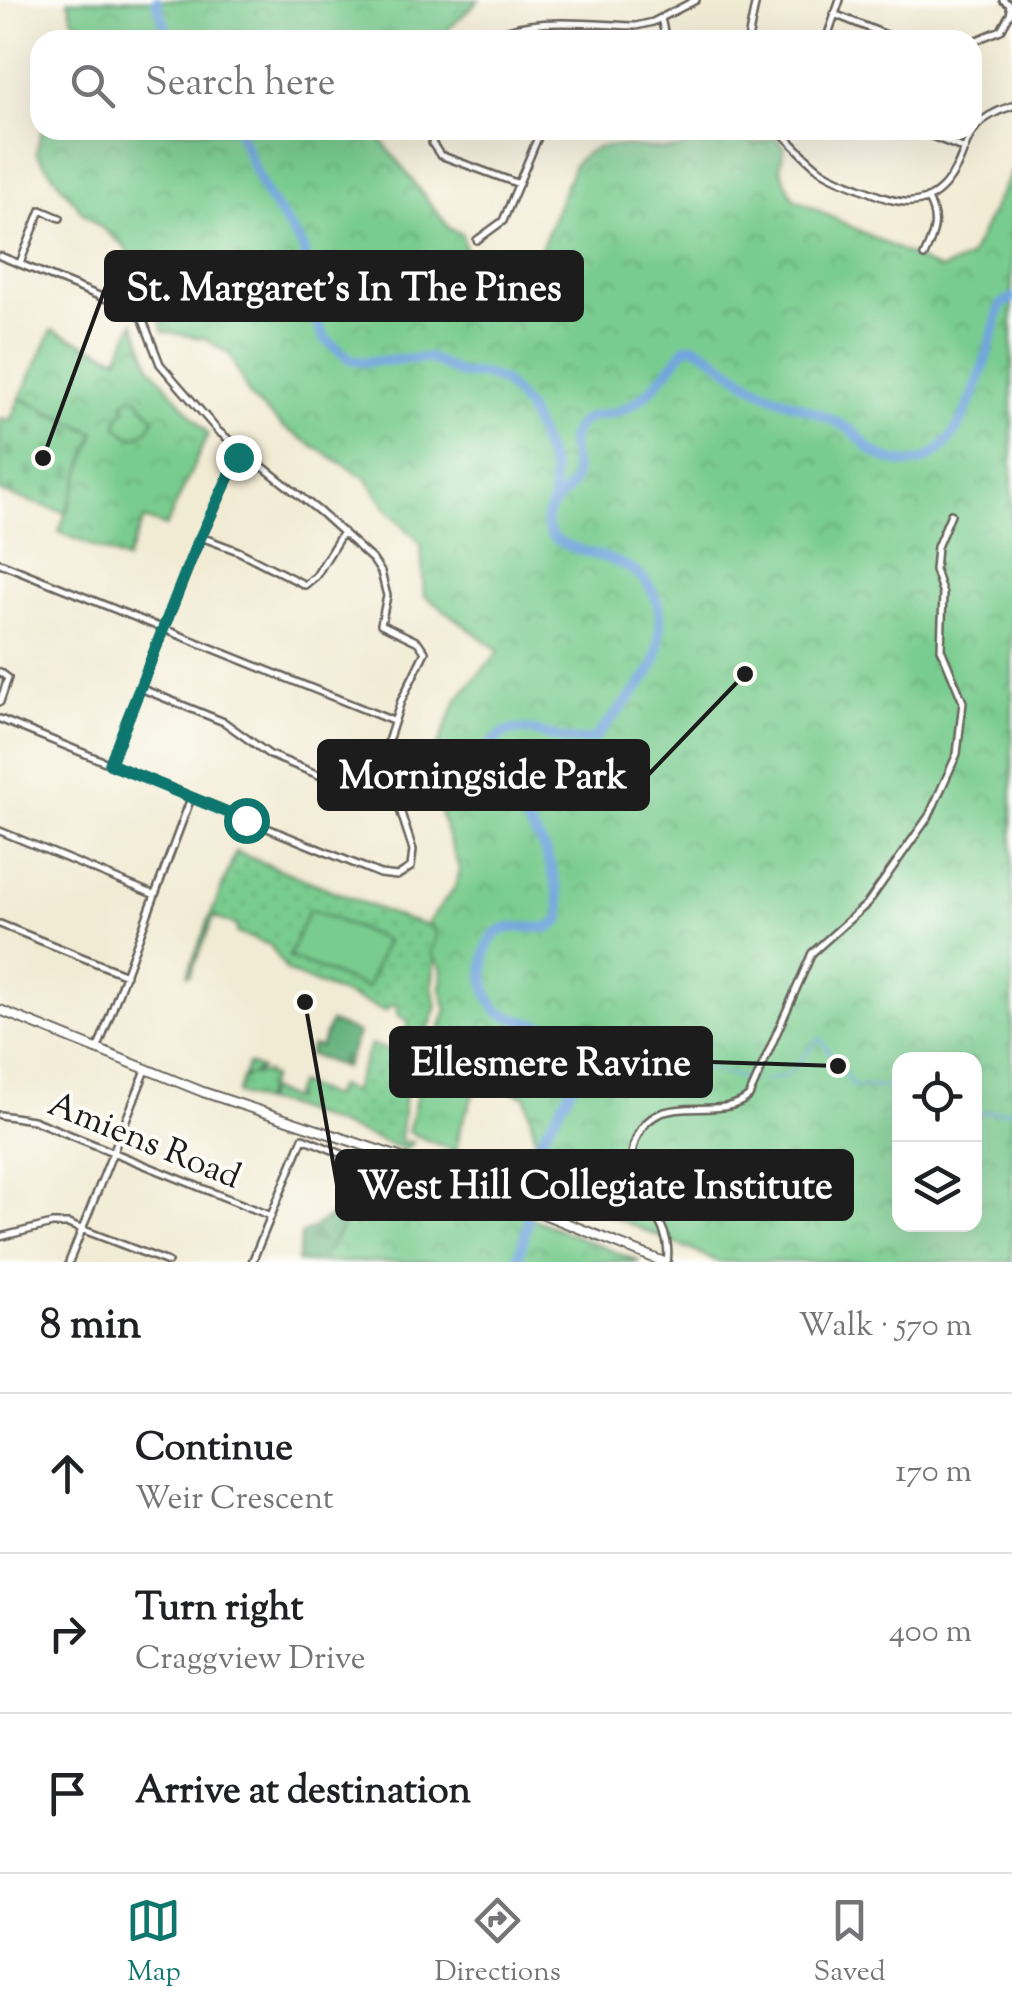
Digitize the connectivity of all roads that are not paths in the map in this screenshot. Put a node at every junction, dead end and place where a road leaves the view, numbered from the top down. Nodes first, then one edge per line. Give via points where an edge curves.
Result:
1 (696, 0) edge
2 (756, 0) edge
3 (840, 0) edge
4 (1003, 0) edge
5 (834, 14) junction
6 (661, 18) junction
7 (504, 30) edge
8 (664, 30) edge
9 (750, 30) edge
10 (829, 30) edge
11 (873, 30) edge
12 (982, 38) edge
13 (1012, 106) edge
14 (982, 120) edge
15 (433, 140) edge
16 (537, 140) edge
17 (789, 140) edge
18 (942, 140) edge
19 (968, 140) edge
20 (962, 148) junction
21 (519, 184) junction
22 (928, 198) junction
23 (60, 218) dead end
24 (477, 240) dead end
25 (0, 256) edge
26 (924, 256) dead end
27 (20, 263) junction
28 (241, 451) junction
29 (951, 514) dead end
30 (343, 532) junction
31 (201, 537) junction
32 (0, 563) edge
33 (164, 628) junction
34 (0, 672) edge
35 (140, 688) junction
36 (0, 702) edge
37 (0, 719) edge
38 (393, 721) junction
39 (110, 764) junction
40 (390, 786) junction
41 (191, 798) junction
42 (0, 832) edge
43 (155, 895) junction
44 (0, 924) edge
45 (126, 975) junction
46 (0, 1010) edge
47 (97, 1050) junction
48 (147, 1068) junction
49 (0, 1115) edge
50 (113, 1153) junction
51 (376, 1168) dead end
52 (271, 1216) junction
53 (82, 1228) junction
54 (0, 1237) edge
55 (69, 1262) edge
56 (168, 1262) edge
57 (252, 1262) edge
58 (666, 1262) edge

1 - 6 street
2 - 9 street
3 - 5 street
4 - 12 street via 1010,12 1001,30
5 - 10 street
5 - 11 street
6 - 7 street via 636,26 524,24
6 - 8 street
13 - 14 street
15 - 21 street via 440,156
16 - 21 street
17 - 22 street via 840,181 891,201
18 - 20 street
19 - 20 street
20 - 22 street via 949,178
21 - 24 street via 504,221
22 - 26 street via 936,226
23 - 27 street via 41,210
25 - 27 street
27 - 28 street via 138,314 160,364
28 - 30 street
28 - 31 street
29 - 58 street via 936,564 943,594 941,649 963,702 951,770 929,816 864,908 811,954 750,1096 736,1104 660,1112 641,1129 632,1163 668,1239
30 - 31 street via 305,585
30 - 38 street via 381,572 387,596 381,624 425,652
31 - 33 street
32 - 33 street
33 - 35 street
33 - 38 street
34 - 36 street via 8,678
35 - 39 street
35 - 40 street via 224,722 270,755 336,782 366,793
37 - 39 street
38 - 40 street via 383,757
39 - 41 street
40 - 41 street via 414,858 398,876
41 - 43 street
42 - 43 street
43 - 45 street
44 - 45 street
45 - 47 street
46 - 47 main road
47 - 48 main road
48 - 50 street
48 - 58 main road
49 - 50 street, Amiens Road via 32,1120
50 - 52 street, Amiens Road
50 - 53 street
51 - 52 street via 304,1138
52 - 57 street
53 - 54 street via 52,1224
53 - 55 street
53 - 56 street

